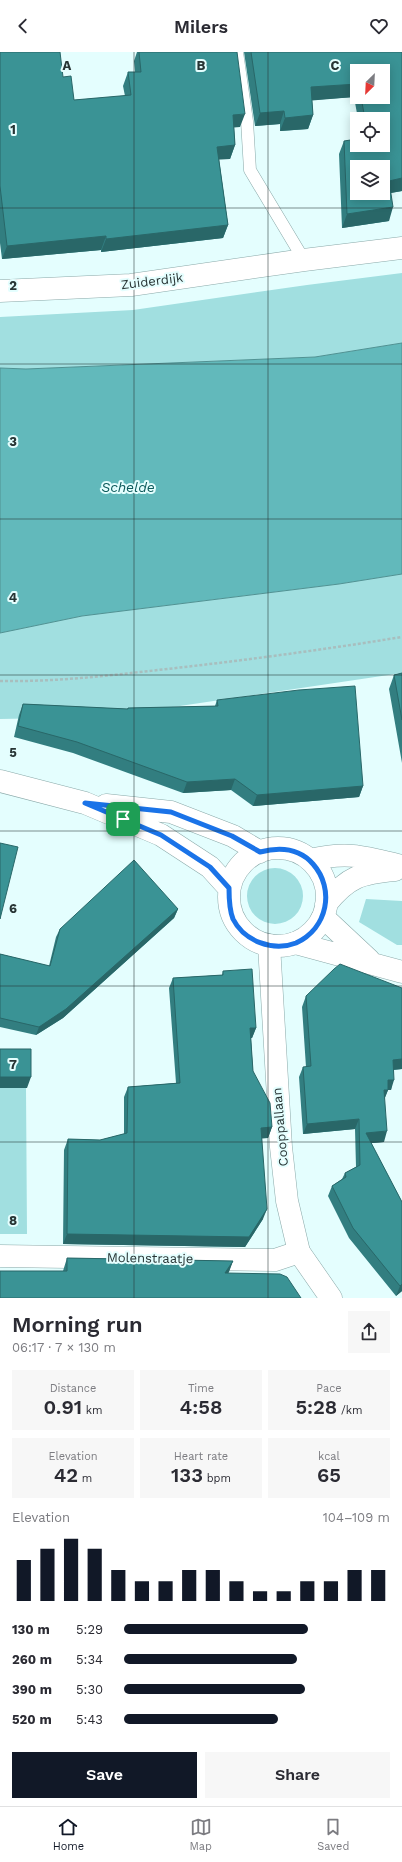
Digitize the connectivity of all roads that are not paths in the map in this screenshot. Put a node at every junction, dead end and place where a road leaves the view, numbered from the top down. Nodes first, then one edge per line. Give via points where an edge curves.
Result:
1 (237, 52) edge
2 (402, 248) edge
3 (304, 260) junction
4 (0, 291) edge
5 (0, 781) edge
6 (85, 803) junction
7 (260, 852) junction
8 (310, 860) junction
9 (402, 866) edge
10 (402, 870) edge
11 (229, 888) junction
12 (325, 910) junction
13 (295, 943) junction
14 (269, 946) junction
15 (372, 962) junction
16 (402, 972) edge
17 (300, 1252) junction
18 (0, 1256) edge
19 (331, 1298) edge

1 - 3 lane via 247,121 250,170
2 - 3 street, Zuiderdijk
3 - 4 street, Zuiderdijk via 131,285
5 - 6 street
6 - 7 street via 171,812 232,836
6 - 11 street via 161,835 210,867
7 - 8 street via 273,848 286,849
7 - 11 street via 246,860 235,873
8 - 9 street via 332,854 356,855
8 - 12 street via 324,880
10 - 12 street via 367,872 337,890
11 - 14 street via 229,904 233,918 242,931 254,940
12 - 13 street via 316,928
12 - 15 street
13 - 14 street
13 - 15 street
14 - 17 street, Cooppallaan via 281,1147 287,1201
15 - 16 street
17 - 18 street, Molenstraatje via 275,1260
17 - 19 street, Cooppallaan

